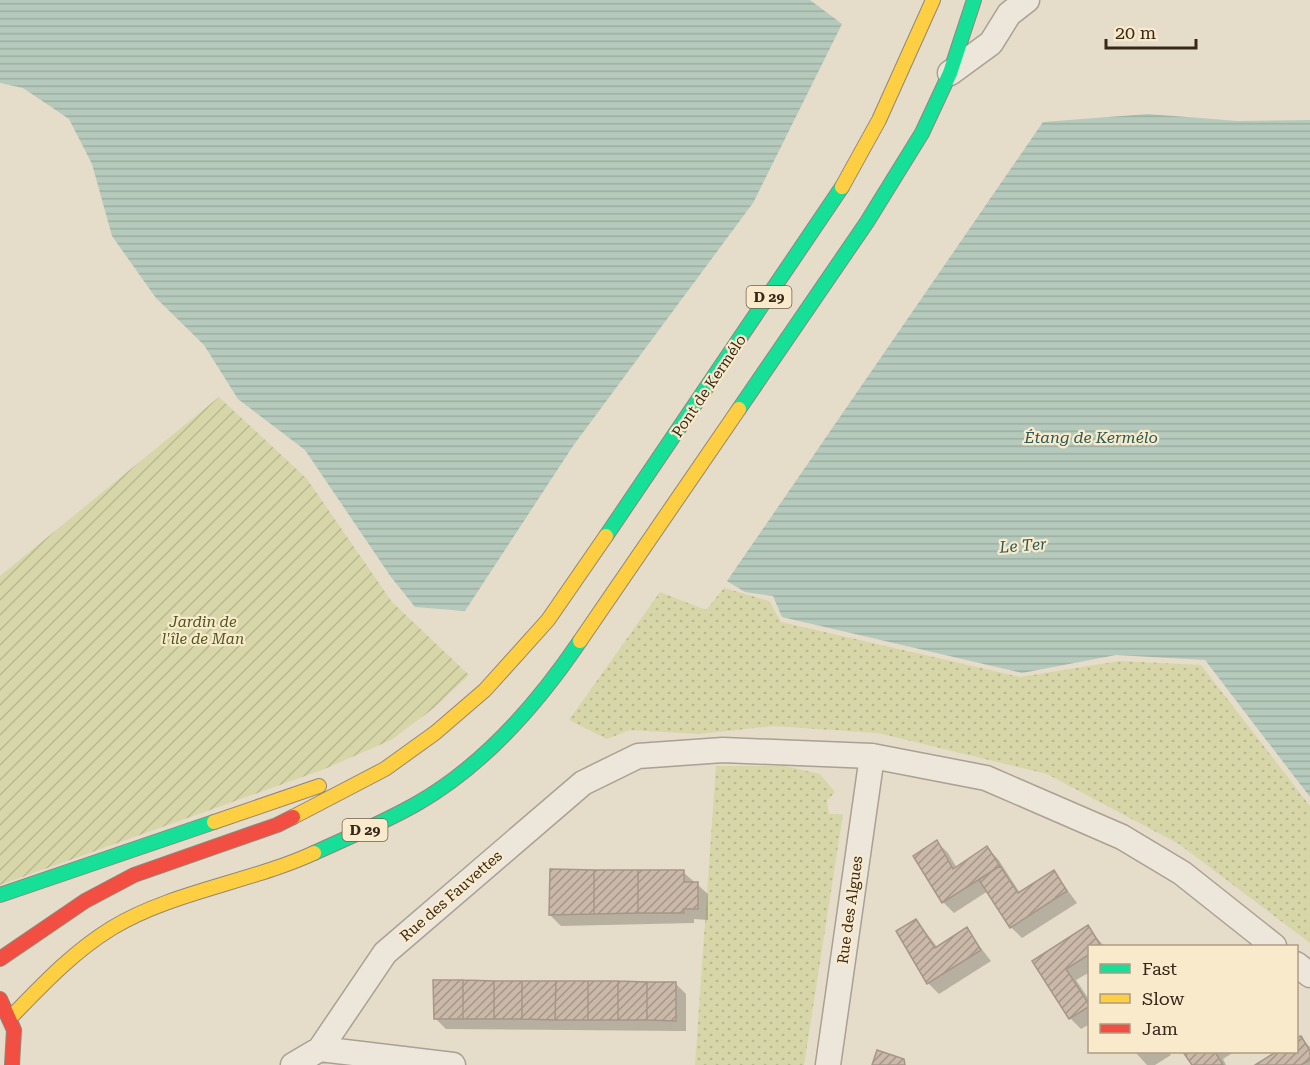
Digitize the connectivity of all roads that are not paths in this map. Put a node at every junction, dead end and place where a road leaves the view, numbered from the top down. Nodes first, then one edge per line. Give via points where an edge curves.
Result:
1 (933, 0) edge
2 (974, 0) edge
3 (1027, 0) edge
4 (950, 73) junction
5 (872, 756) junction
6 (385, 769) junction
7 (0, 894) edge
8 (1273, 945) edge
9 (0, 959) edge
10 (1298, 966) edge
11 (1310, 975) edge
12 (0, 999) edge
13 (12, 1016) junction
14 (320, 1049) junction
15 (12, 1065) edge
16 (293, 1065) edge
17 (453, 1065) edge
18 (828, 1065) edge

1 - 6 main road, Pont de Kermélo / D 29 via 879,120 834,202 548,620 485,690
2 - 4 main road, D 29
3 - 4 street via 1009,14 991,43
4 - 13 main road, D 29 via 922,133 867,222 568,658 506,733 469,768 420,802 306,857 166,904 113,927 66,960
5 - 8 street via 986,778 1122,837 1182,873
5 - 14 street, Rue des Fauvettes via 723,750 638,756 583,783 385,953
5 - 18 street, Rue des Algues
6 - 7 main road via 300,791
6 - 9 main road, D 29 via 277,825 134,875 85,901
10 - 11 street
12 - 13 main road
13 - 15 main road
14 - 16 street, Rue des Fauvettes
14 - 17 street

